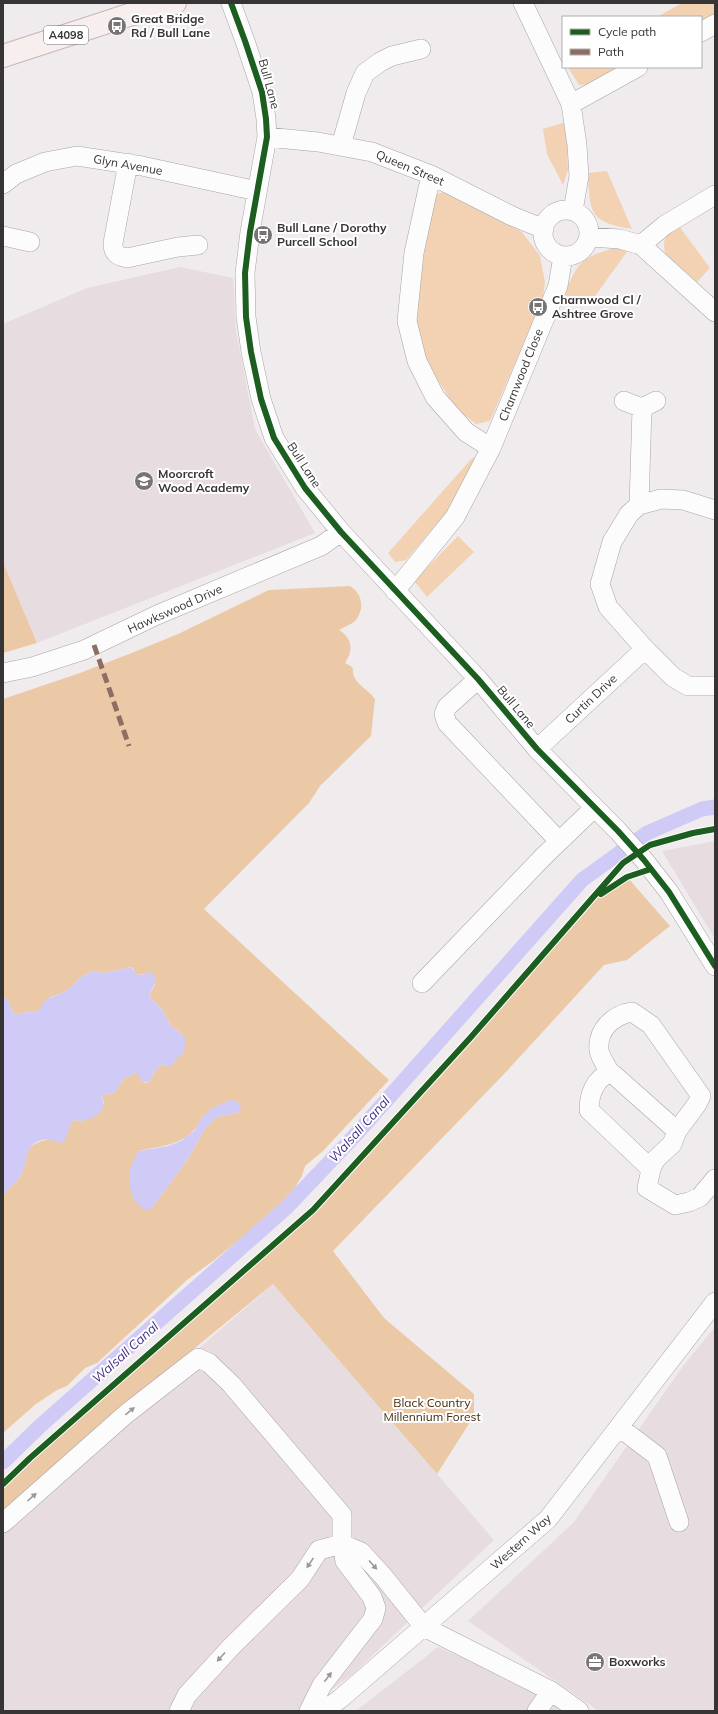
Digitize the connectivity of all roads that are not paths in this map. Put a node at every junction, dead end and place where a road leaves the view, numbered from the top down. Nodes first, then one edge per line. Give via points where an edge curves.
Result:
1 (147, 3) edge
2 (174, 3) edge
3 (231, 3) edge
4 (523, 3) edge
5 (129, 15) junction
6 (715, 24) edge
7 (702, 31) edge
8 (421, 49) dead end
9 (3, 56) edge
10 (636, 68) edge
11 (571, 104) junction
12 (267, 137) junction
13 (341, 146) junction
14 (128, 163) junction
15 (431, 175) junction
16 (3, 184) edge
17 (258, 191) junction
18 (715, 195) edge
19 (573, 211) junction
20 (544, 229) junction
21 (3, 236) edge
22 (589, 237) junction
23 (30, 242) dead end
24 (198, 245) dead end
25 (641, 245) junction
26 (563, 256) junction
27 (715, 312) edge
28 (624, 401) dead end
29 (491, 448) junction
30 (639, 505) junction
31 (715, 510) edge
32 (342, 532) junction
33 (395, 591) junction
34 (645, 649) junction
35 (3, 673) edge
36 (478, 679) junction
37 (715, 686) edge
38 (537, 749) junction
39 (594, 808) junction
40 (559, 841) junction
41 (715, 966) edge
42 (422, 983) dead end
43 (610, 1073) junction
44 (677, 1131) junction
45 (651, 1169) junction
46 (715, 1179) edge
47 (715, 1302) edge
48 (619, 1427) junction
49 (679, 1522) dead end
50 (3, 1523) edge
51 (342, 1544) junction
52 (424, 1628) junction
53 (551, 1691) junction
54 (179, 1711) edge
55 (309, 1711) edge
56 (323, 1711) edge
57 (537, 1711) edge
58 (580, 1711) edge

1 - 5 main road, A4098
2 - 5 main road, A4098
3 - 12 street, Bull Lane via 262,92
4 - 11 street
5 - 9 main road, A4098
6 - 7 street
8 - 13 street via 392,56 365,73 356,93
10 - 11 street
11 - 19 street via 579,176
12 - 13 street, Queen Street
12 - 17 street, Bull Lane
13 - 15 street, Queen Street via 372,152
14 - 16 street, Glyn Avenue via 77,156 45,162 16,174
14 - 17 street, Glyn Avenue
14 - 24 street via 113,242 115,253 127,258
15 - 20 street, Queen Street via 512,216
15 - 29 street via 414,253 407,321 417,361 435,397 466,432
17 - 32 street, Bull Lane via 245,273 248,336 261,399 274,438 286,458 305,488
18 - 25 street via 665,225
19 - 20 street via 557,212 546,222
19 - 22 street via 585,221 589,228
20 - 26 street via 546,245
21 - 23 street
22 - 25 street via 620,239
22 - 26 street via 586,246 580,252
25 - 27 street
26 - 29 street, Charnwood Close via 558,286
28 - 30 street via 649,405
29 - 33 street, Charnwood Close via 455,516
30 - 31 street via 661,499 683,500
30 - 34 street via 629,514 612,542 600,584 608,607
32 - 33 street, Bull Lane
32 - 35 street, Hawkswood Drive via 321,546 157,615 84,650 32,667
33 - 36 street, Bull Lane
34 - 37 street via 674,677 688,686
34 - 38 street, Curtin Drive
36 - 38 street, Bull Lane
36 - 40 street via 447,707 444,714 447,723
38 - 39 street, Bull Lane
39 - 40 street
39 - 41 street, Bull Lane via 644,860 669,892
40 - 42 street
43 - 44 street
43 - 44 street via 599,1052 601,1033 607,1024 622,1013 632,1012 651,1025 701,1096
43 - 45 street via 599,1079 591,1096 589,1110
44 - 45 street via 672,1144 655,1160
45 - 46 street via 647,1188 675,1205 700,1197
47 - 48 street, Western Way
48 - 49 street via 657,1456
48 - 52 street, Western Way via 548,1520
50 -> 51 street via 126,1414 198,1358 209,1363 231,1384 342,1515
51 -> 52 street via 361,1552
51 -> 54 street via 319,1550 300,1579 231,1647 187,1695
55 -> 51 street via 322,1685 373,1620 376,1608 372,1597 345,1562
52 - 53 street
52 - 56 street, Western Way
53 - 57 street
53 - 58 street

